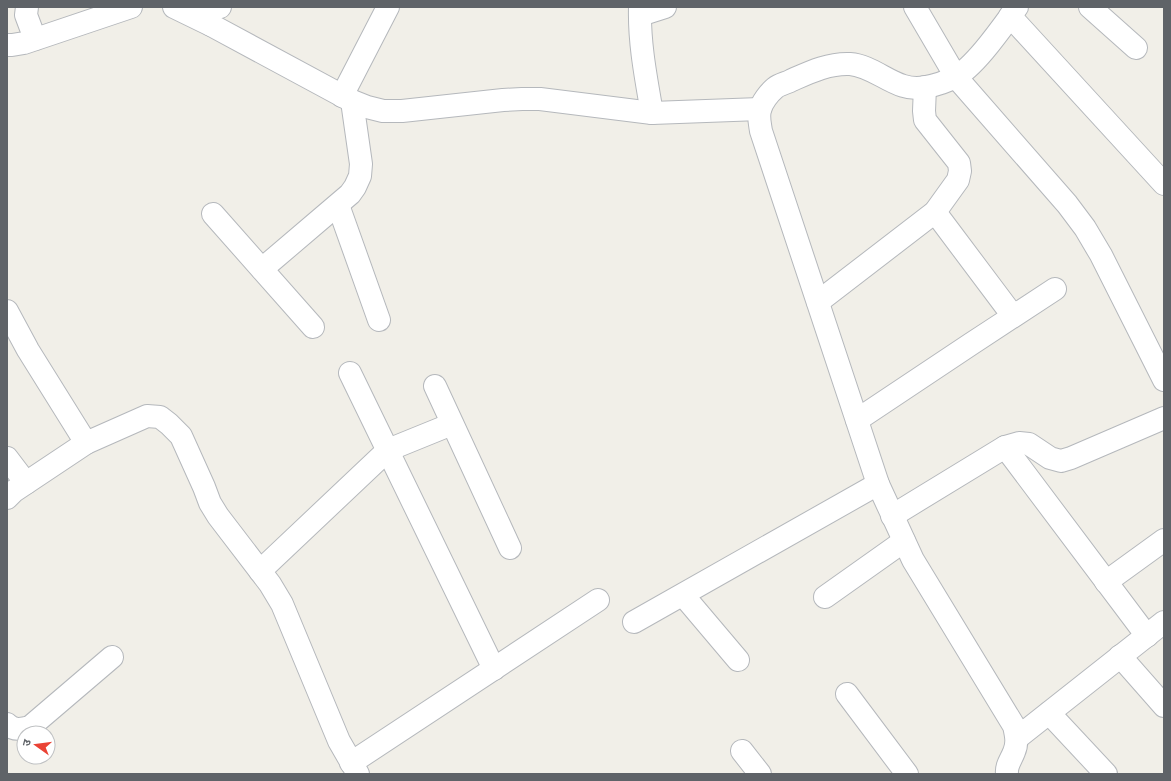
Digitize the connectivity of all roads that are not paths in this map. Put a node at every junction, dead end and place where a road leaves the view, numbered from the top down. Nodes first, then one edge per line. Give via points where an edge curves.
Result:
1 (27, 7) edge
2 (131, 7) edge
3 (174, 7) edge
4 (388, 7) edge
5 (665, 7) edge
6 (915, 7) edge
7 (1090, 7) edge
8 (640, 11) edge
9 (1014, 11) edge
10 (211, 12) edge
11 (35, 39) junction
12 (7, 45) edge
13 (1136, 48) dead end
14 (956, 77) junction
15 (924, 88) junction
16 (347, 99) junction
17 (760, 109) junction
18 (652, 113) junction
19 (1164, 184) edge
20 (338, 205) junction
21 (935, 212) junction
22 (213, 214) dead end
23 (262, 269) junction
24 (1055, 289) dead end
25 (818, 302) junction
26 (7, 311) edge
27 (1013, 316) junction
28 (379, 320) dead end
29 (313, 327) dead end
30 (350, 373) dead end
31 (1164, 380) edge
32 (435, 386) dead end
33 (857, 420) junction
34 (1162, 423) edge
35 (452, 424) junction
36 (86, 443) junction
37 (1004, 447) junction
38 (388, 450) junction
39 (7, 458) edge
40 (26, 483) junction
41 (878, 484) junction
42 (7, 498) edge
43 (892, 516) junction
44 (1164, 540) edge
45 (904, 541) junction
46 (510, 548) dead end
47 (260, 571) junction
48 (1106, 582) junction
49 (683, 595) junction
50 (825, 597) dead end
51 (598, 600) dead end
52 (634, 622) dead end
53 (1164, 622) edge
54 (1147, 636) junction
55 (1120, 656) junction
56 (112, 657) dead end
57 (738, 660) dead end
58 (494, 669) junction
59 (847, 694) dead end
60 (1164, 706) edge
61 (1049, 713) junction
62 (8, 726) edge
63 (1017, 738) junction
64 (742, 751) dead end
65 (355, 768) edge
66 (1002, 772) edge
67 (760, 774) edge
68 (907, 774) edge
69 (1106, 774) edge

1 - 11 street via 26,15
2 - 11 street
3 - 10 street
4 - 16 street
5 - 8 street
6 - 14 street
7 - 13 street
8 - 18 street via 642,54
9 - 14 street via 984,50
9 - 19 street
10 - 16 street
11 - 12 street
14 - 15 street
14 - 31 street via 1085,228 1102,255
15 - 17 street via 912,89 899,85 862,66 835,65 818,69 775,88
15 - 21 street via 926,120 954,154 959,162 960,171 958,180
16 - 18 street via 383,111 540,99
16 - 20 street via 361,164 360,176 350,194
17 - 18 street
17 - 25 street via 761,131
20 - 23 street
20 - 28 street
21 - 25 street
21 - 27 street
22 - 23 street
23 - 29 street
24 - 27 street
25 - 33 street
26 - 36 street via 28,350
27 - 33 street
30 - 38 street
32 - 35 street
33 - 41 street
34 - 37 street via 1061,461 1050,458 1029,444 1019,442
35 - 38 street
35 - 46 street
36 - 40 street
36 - 47 street via 147,416 160,417 181,436 210,503
37 - 43 street
37 - 48 street
38 - 47 street
38 - 58 street
39 - 40 street
40 - 42 street
41 - 43 street
41 - 49 street
43 - 45 street
44 - 48 street
45 - 50 street
45 - 63 street via 1014,726
47 - 65 street via 282,604 326,712
48 - 54 street
49 - 52 street
49 - 57 street
51 - 58 street
53 - 54 street
54 - 55 street
55 - 60 street
55 - 61 street
56 - 62 street via 30,727 19,729
58 - 65 street
59 - 68 street
61 - 63 street
61 - 69 street
63 - 66 street via 1015,751
64 - 67 street

